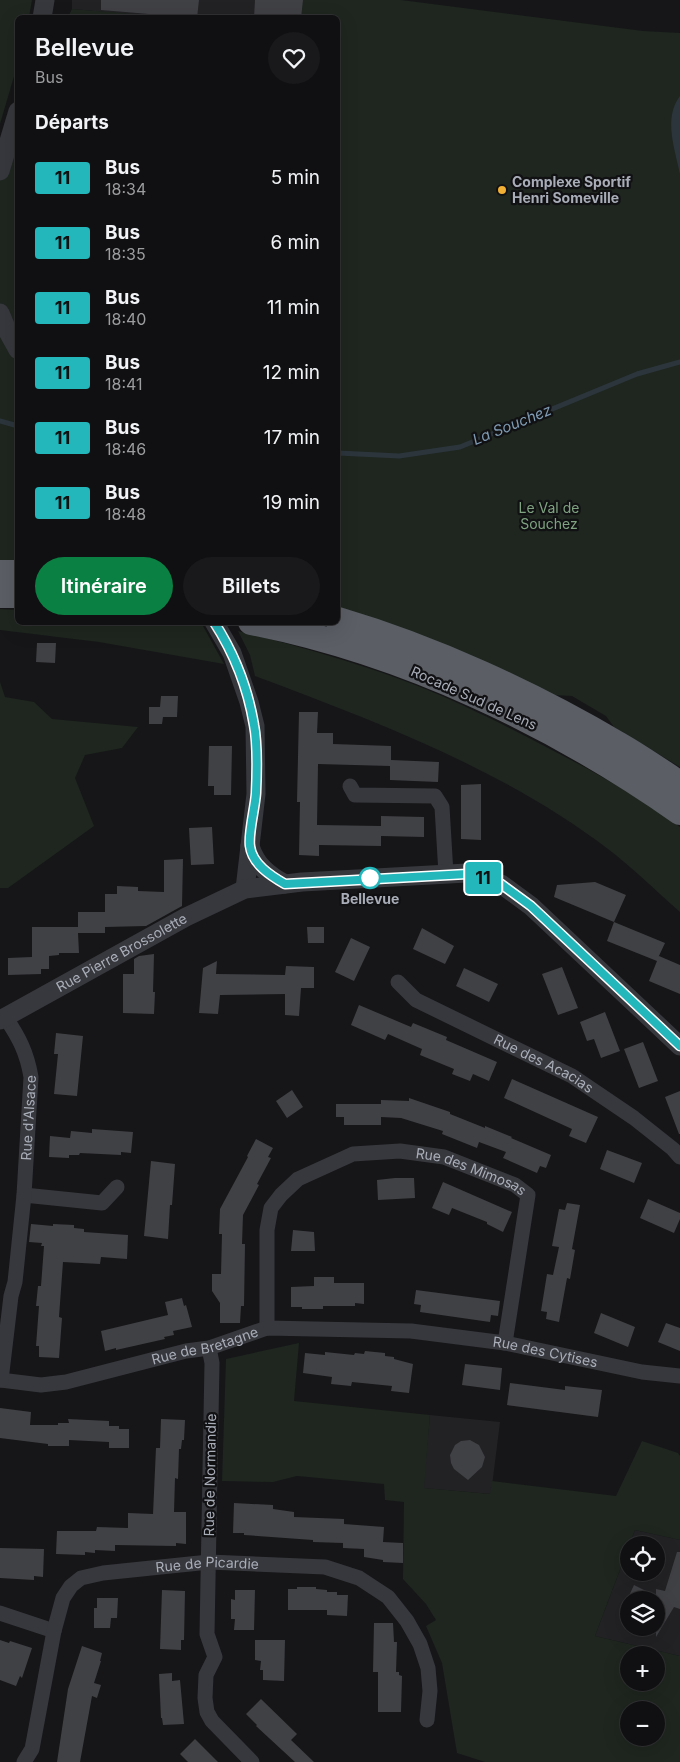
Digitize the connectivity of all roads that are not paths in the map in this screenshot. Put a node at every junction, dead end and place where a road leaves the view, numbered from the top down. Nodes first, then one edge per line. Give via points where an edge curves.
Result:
1 (45, 0) edge
2 (42, 15) edge
3 (15, 121) edge
4 (0, 171) edge
5 (0, 313) edge
6 (15, 345) edge
7 (0, 572) edge
8 (15, 573) edge
9 (0, 594) edge
10 (15, 595) edge
11 (340, 621) edge
12 (264, 625) edge
13 (218, 629) edge
14 (680, 784) edge
15 (350, 786) dead end
16 (680, 812) edge
17 (250, 846) junction
18 (446, 874) junction
19 (285, 884) junction
20 (245, 889) junction
21 (398, 982) dead end
22 (3, 1018) edge
23 (680, 1046) edge
24 (680, 1157) edge
25 (117, 1187) dead end
26 (24, 1195) junction
27 (267, 1328) junction
28 (410, 1331) joint
29 (505, 1343) junction
30 (209, 1348) junction
31 (680, 1376) edge
32 (0, 1380) edge
33 (209, 1562) junction
34 (0, 1613) edge
35 (54, 1631) junction
36 (427, 1720) dead end
37 (24, 1762) edge
38 (252, 1762) edge

1 - 2 street
3 - 4 street
5 - 6 street
7 - 8 highway
9 - 10 highway
11 - 14 highway, Rocade Sud de Lens via 454,662 539,702 619,745
12 - 16 highway, Rocade Sud de Lens via 350,648 427,675 519,715 600,759
13 - 17 street via 241,677 255,726 256,794
15 - 18 street via 356,795 435,796 442,806
17 - 19 street via 262,868
17 - 20 street
18 - 19 street, Rue Pierre Brossolette
18 - 23 street, Rue Pierre Brossolette via 467,874 486,879 513,892
19 - 20 street, Rue Pierre Brossolette
20 - 22 street, Rue Pierre Brossolette via 186,917
21 - 24 street, Rue des Acacias via 416,1000 572,1076 634,1118
22 - 26 street, Rue d'Alsace via 19,1038 28,1058 31,1077
25 - 26 street via 102,1203
26 - 32 street, Rue d'Alsace
27 - 28 street, Rue de Bretagne
27 - 29 street, Rue des Mimosas via 267,1230 272,1208 281,1195 298,1179 353,1154 400,1151 444,1157 515,1185 528,1195
27 - 30 street, Rue de Bretagne
28 - 29 street, Rue des Cytises
29 - 31 street, Rue des Cytises via 642,1372
30 - 32 street, Rue de Bretagne via 66,1382 41,1385
30 - 33 street, Rue de Normandie via 212,1363
33 - 35 street, Rue de Picardie via 81,1578 63,1598
33 - 36 street, Rue de Picardie via 325,1567 358,1578 388,1597 420,1644 428,1668
33 - 38 street, Rue de Normandie via 207,1634 215,1657 206,1675 207,1712
34 - 35 street
35 - 37 street, Rue de Picardie via 32,1749

